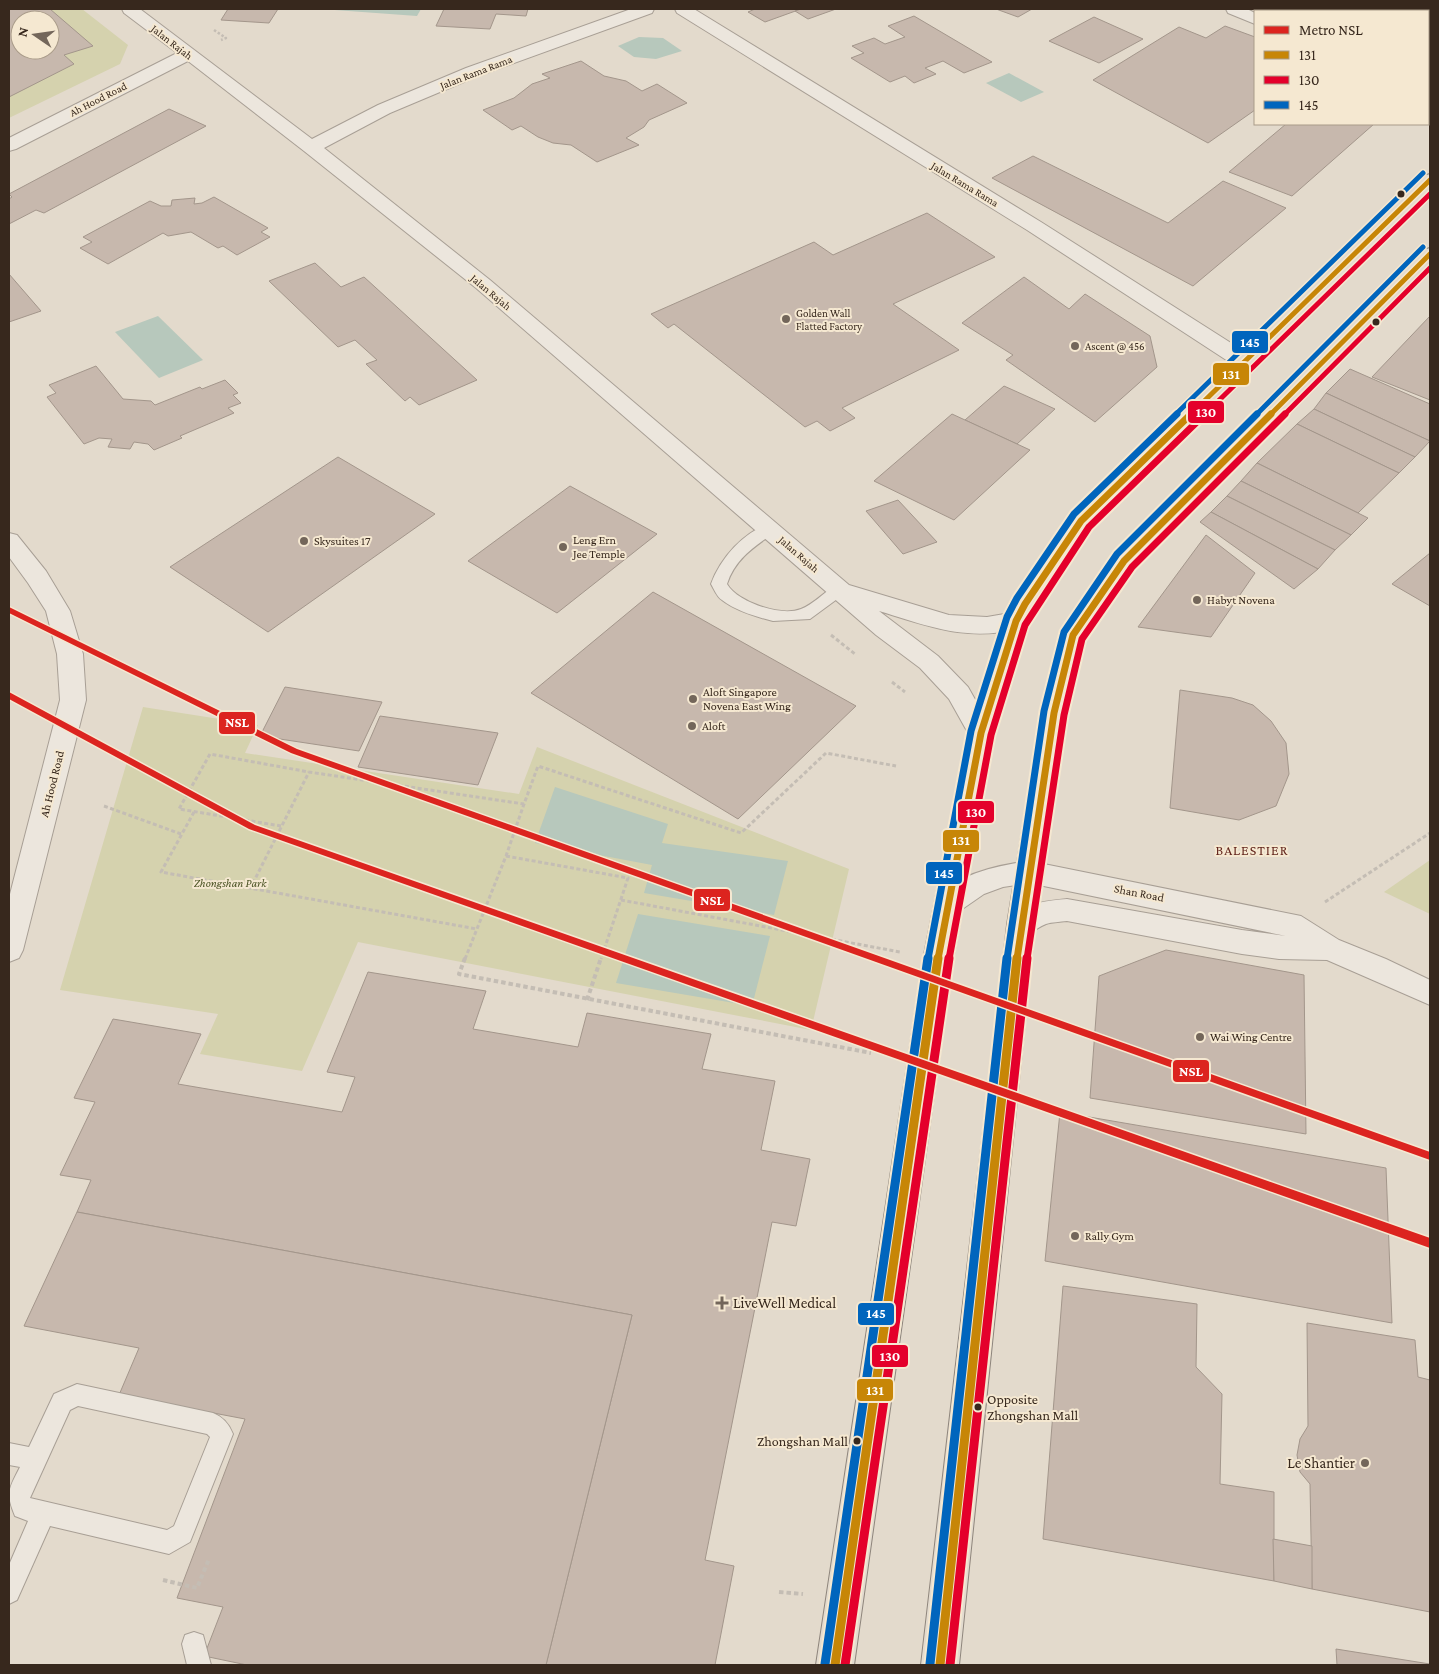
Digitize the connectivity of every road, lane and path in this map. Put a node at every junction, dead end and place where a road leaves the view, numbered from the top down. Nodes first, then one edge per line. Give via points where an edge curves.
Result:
1 (130, 9) edge
2 (646, 9) edge
3 (683, 9) edge
4 (1234, 9) edge
5 (1254, 19) edge
6 (189, 54) junction
7 (9, 145) edge
8 (310, 147) junction
9 (1430, 180) edge
10 (1430, 254) edge
11 (1245, 362) junction
12 (770, 529) junction
13 (9, 541) edge
14 (839, 590) junction
15 (1016, 621) junction
16 (981, 733) junction
17 (896, 766) dead end
18 (309, 772) junction
19 (524, 804) junction
20 (104, 806) dead end
21 (194, 812) junction
22 (281, 826) junction
23 (1430, 833) edge
24 (181, 834) junction
25 (506, 856) junction
26 (1028, 872) junction
27 (250, 889) junction
28 (621, 900) junction
29 (948, 904) junction
30 (1021, 924) junction
31 (1290, 924) junction
32 (477, 928) junction
33 (1329, 948) junction
34 (9, 950) edge
35 (938, 960) junction
36 (1430, 993) edge
37 (587, 1000) junction
38 (871, 1053) dead end
39 (9, 1454) edge
40 (34, 1459) junction
41 (43, 1514) junction
42 (9, 1592) edge
43 (835, 1665) edge
44 (940, 1665) edge

1 - 6 street, Jalan Rajah
2 - 8 street, Jalan Rama Rama via 472,72 384,109
3 - 11 street, Jalan Rama Rama via 1034,226
4 - 5 street
6 - 7 street, Ah Hood Road
6 - 8 street, Jalan Rajah
8 - 12 street, Jalan Rajah via 482,284
9 - 11 main road
10 - 26 main road via 1124,561 1073,635 1054,713
11 - 15 main road via 1081,521
12 - 14 street, Jalan Rajah
12 - 14 lane via 737,552 723,569 720,584 726,596 743,606 773,616 804,615
13 - 34 street, Ah Hood Road via 38,577 58,611 70,654 73,700
14 - 15 street, Jalan Rajah via 948,623 987,626
14 - 16 street, Jalan Rajah via 929,662 959,693
15 - 16 main road
16 - 29 main road
17 - 19 path via 826,753 741,833 538,766
18 - 19 path
18 - 21 path via 210,754 179,809
18 - 22 path
19 - 25 path
20 - 24 path
21 - 22 path
21 - 24 path
22 - 27 path
23 - 31 path
24 - 27 path via 161,872
25 - 28 path via 628,878
25 - 32 path
26 - 29 street, Shan Road via 1000,876 974,886
26 - 30 main road
26 - 31 street, Shan Road
27 - 32 path
28 - 35 path
28 - 37 path
29 - 35 main road
30 - 33 street, Shan Road via 1041,913 1067,910 1242,942
30 - 44 main road
31 - 33 street, Shan Road
32 - 37 path via 459,974
33 - 36 street, Shan Road
35 - 43 main road
37 - 38 path
39 - 40 lane
40 - 41 lane via 18,1496 23,1508
40 - 41 lane via 62,1402 77,1395 214,1424 222,1434 182,1534 169,1542
41 - 42 lane

